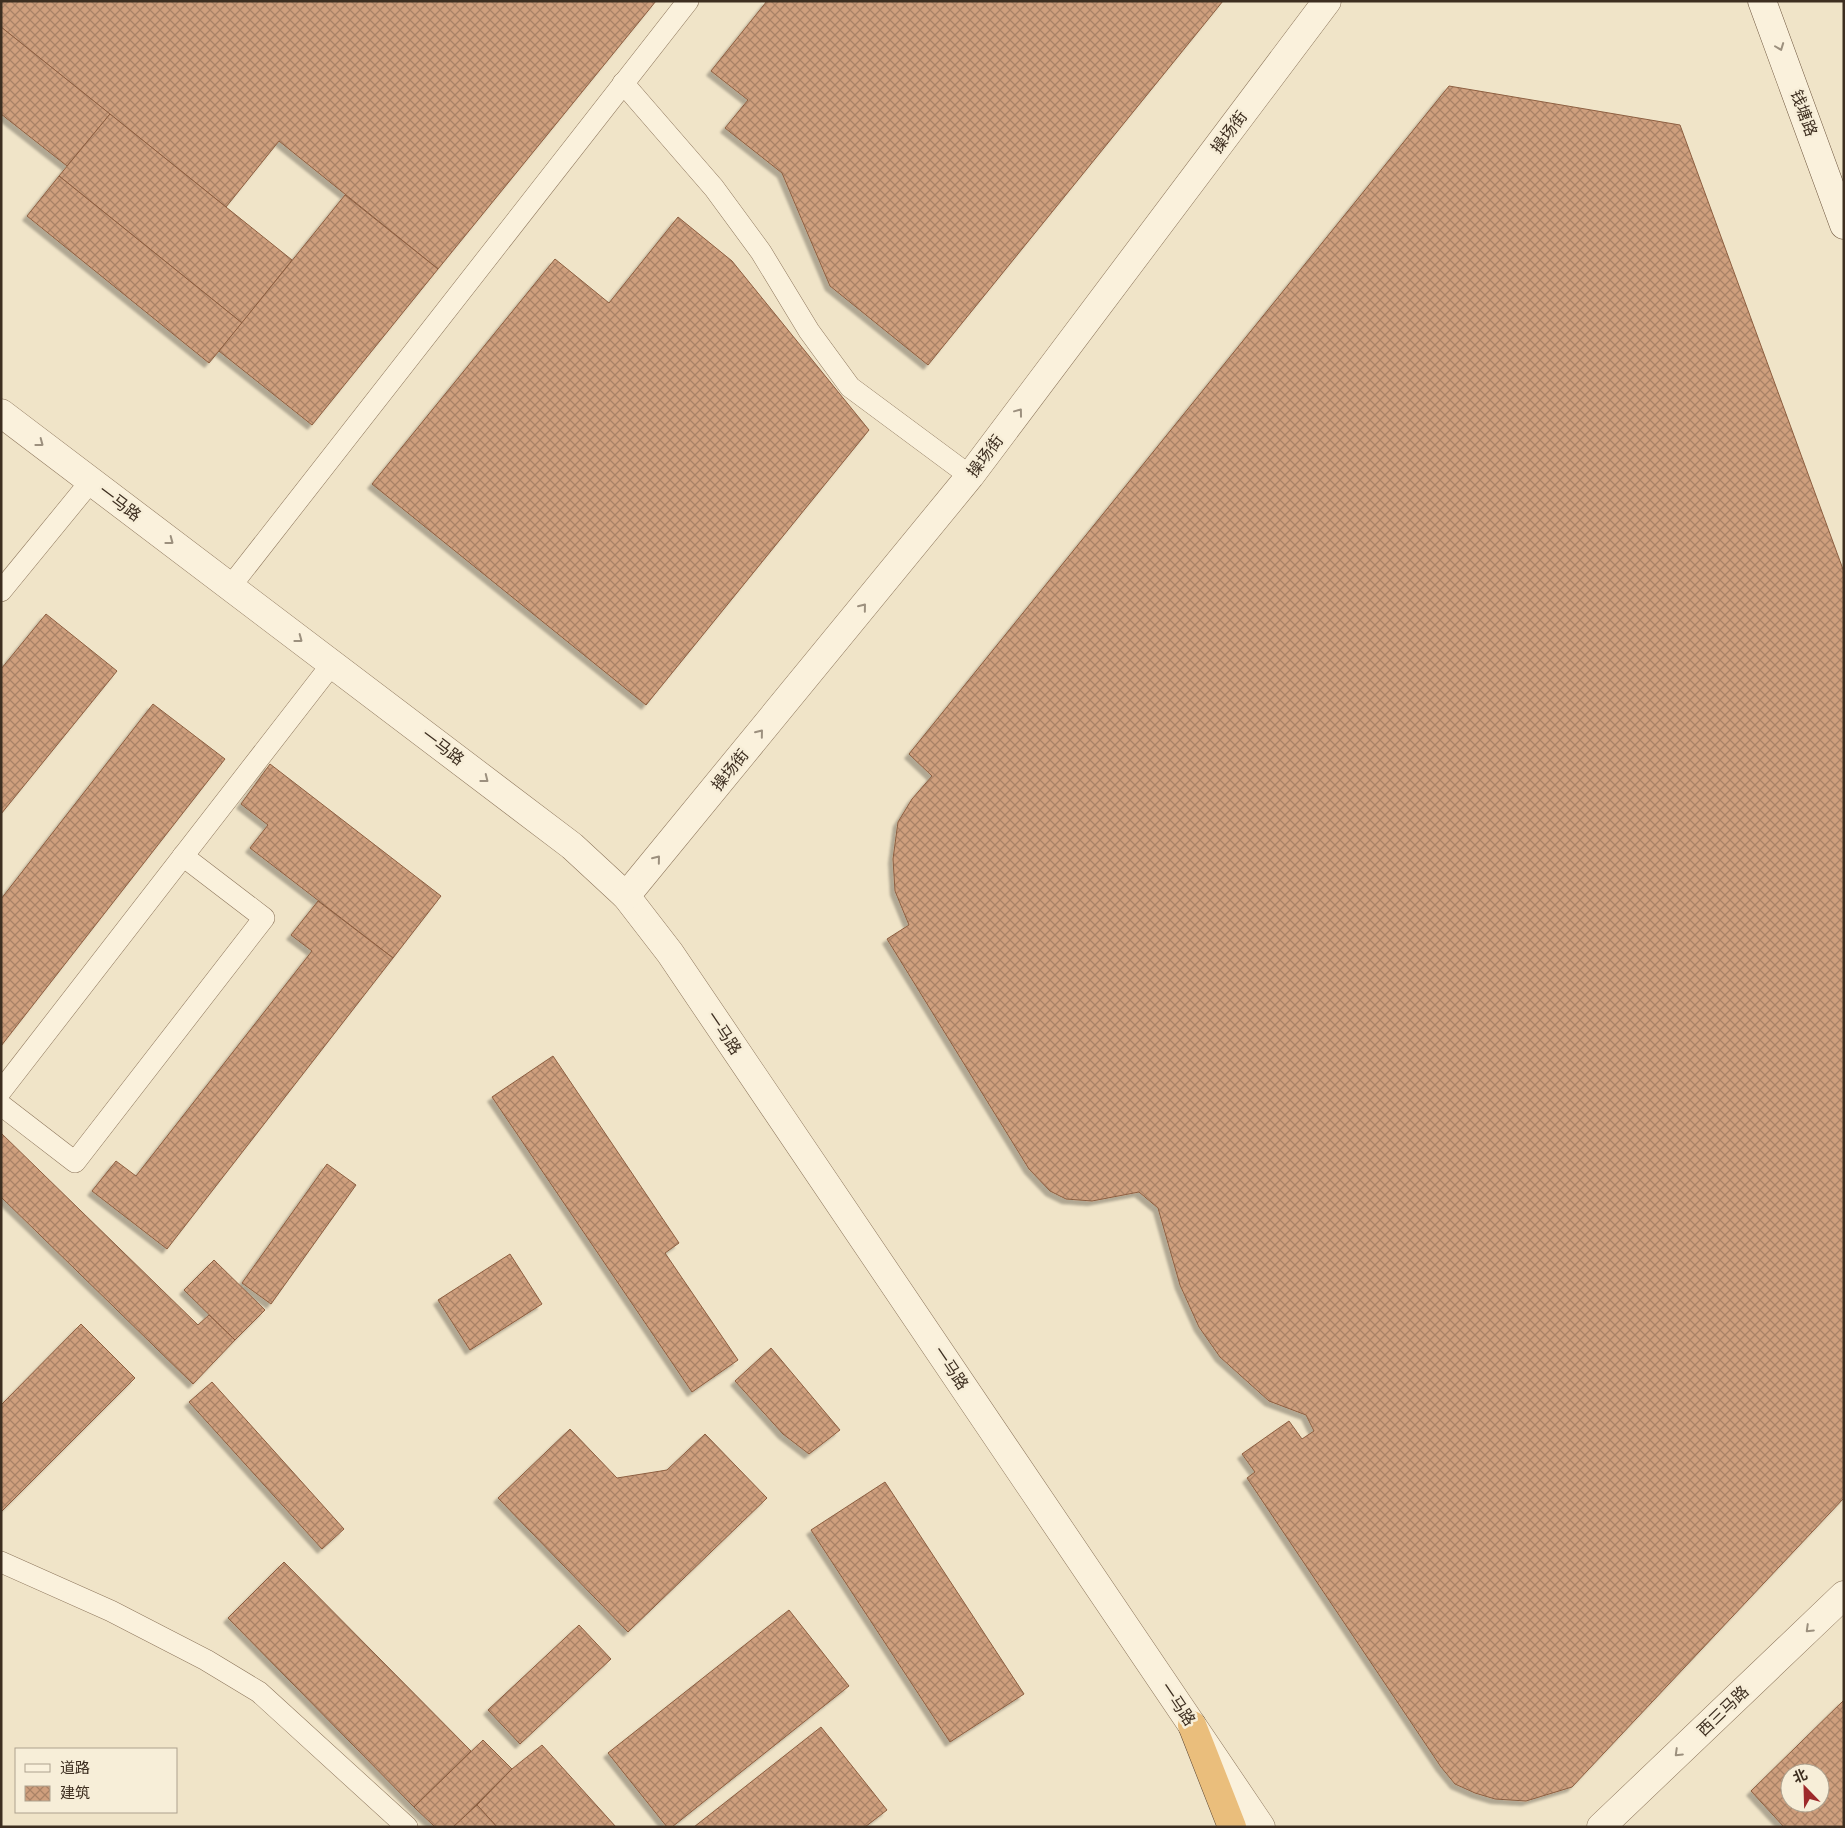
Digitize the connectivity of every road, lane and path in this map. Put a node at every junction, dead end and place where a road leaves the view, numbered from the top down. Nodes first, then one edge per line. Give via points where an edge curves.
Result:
1 (688, 1) edge
2 (1327, 1) edge
3 (1762, 1) edge
4 (623, 83) junction
5 (1844, 225) edge
6 (1, 413) edge
7 (970, 476) junction
8 (91, 481) junction
9 (230, 587) junction
10 (1, 591) edge
11 (332, 664) junction
12 (184, 856) junction
13 (626, 896) junction
14 (1, 1091) edge
15 (1, 1105) edge
16 (1, 1562) edge
17 (1844, 1595) edge
18 (1192, 1725) junction
19 (407, 1827) edge
20 (1232, 1827) edge
21 (1261, 1827) edge
22 (1601, 1827) edge

1 - 4 lane
7 -> 2 street, 操场街
3 -> 5 street, 钱塘路
4 - 7 lane via 714,188 850,387
4 - 9 lane
6 -> 8 street, 一马路
13 -> 7 street, 操场街
8 -> 9 street, 一马路
8 - 10 lane
9 -> 11 street, 一马路
11 - 12 lane
11 -> 13 street, 一马路 via 572,846
12 - 14 lane
12 - 15 lane via 264,918 75,1162
13 - 18 street, 一马路 via 670,953
16 - 19 lane via 111,1611 206,1660 259,1692
17 -> 22 street, 西三马路
18 - 20 highway
18 - 21 street, 一马路

